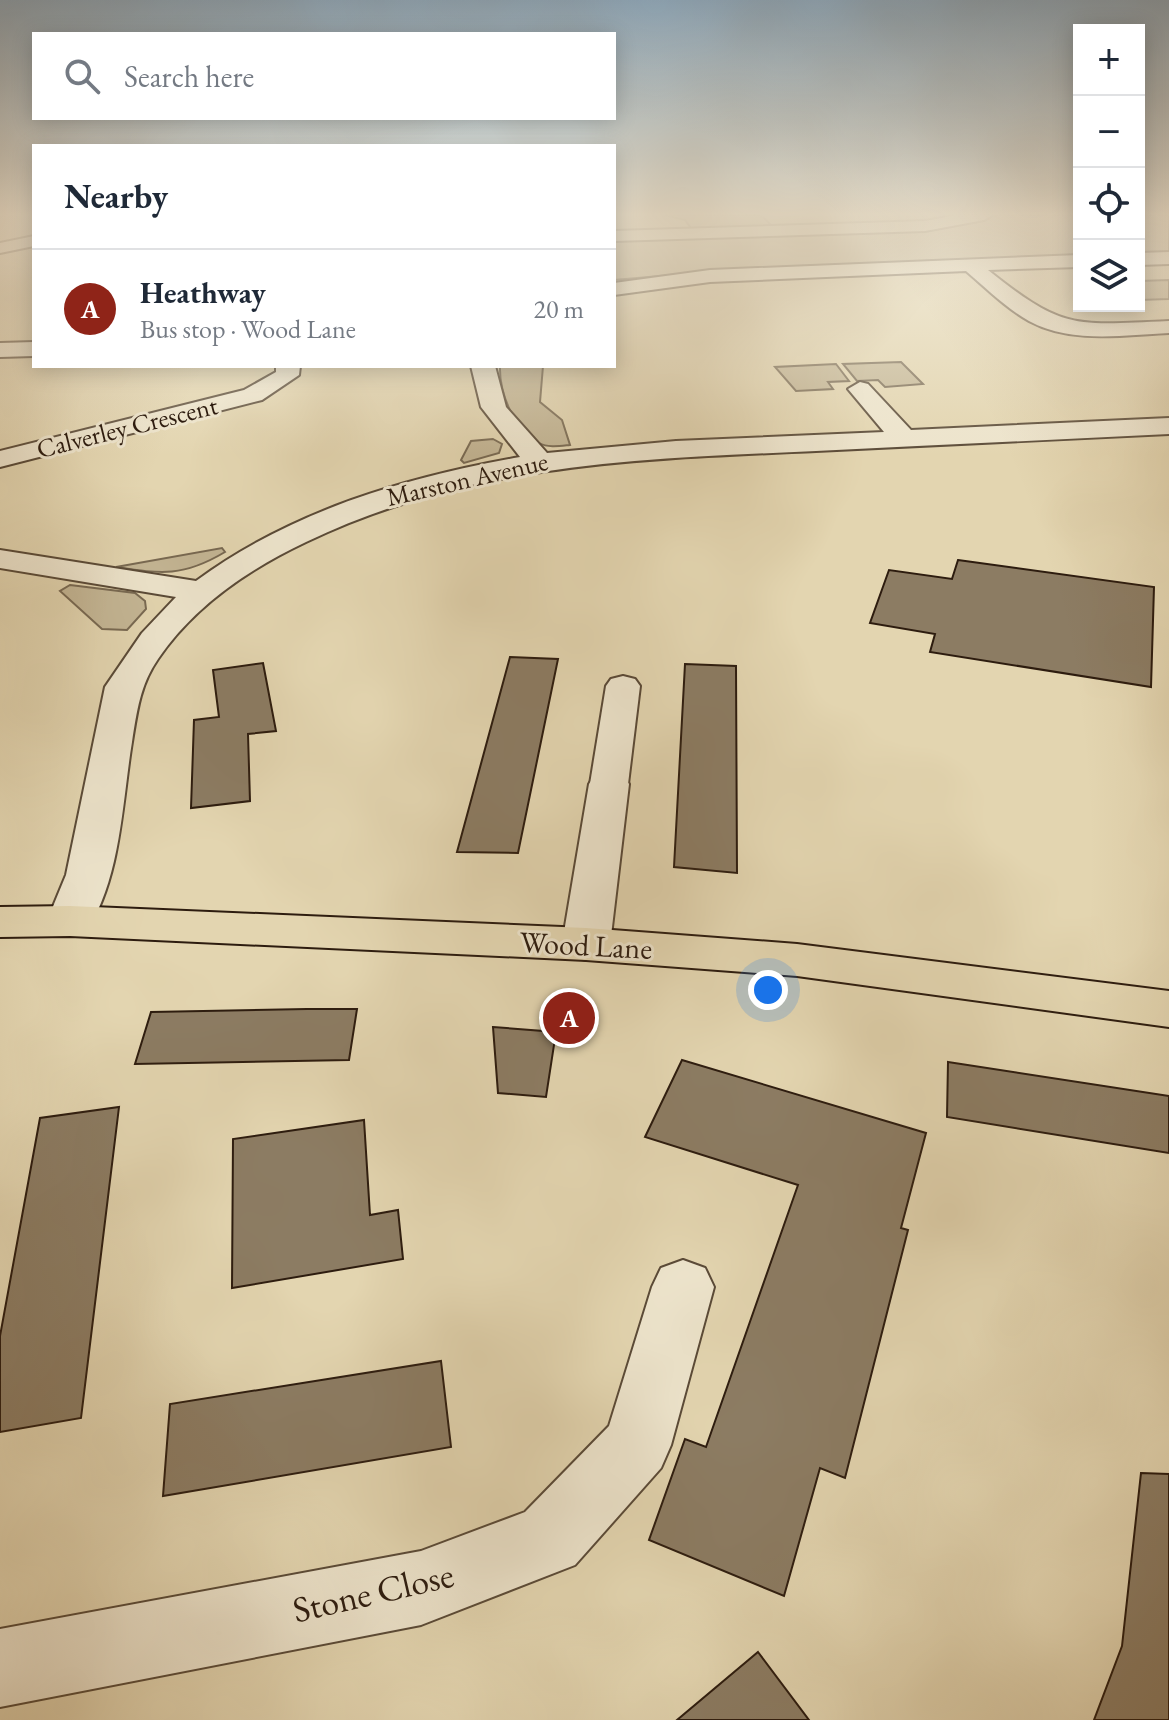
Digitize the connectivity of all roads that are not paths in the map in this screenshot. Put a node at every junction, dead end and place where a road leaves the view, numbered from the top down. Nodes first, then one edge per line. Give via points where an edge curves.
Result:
1 (1011, 295) edge
2 (1169, 327) edge
3 (32, 349) edge
4 (0, 350) edge
5 (288, 368) edge
6 (483, 368) edge
7 (860, 389) dead end
8 (1169, 426) edge
9 (904, 438) junction
10 (0, 459) edge
11 (539, 461) junction
12 (0, 559) edge
13 (199, 591) junction
14 (623, 686) dead end
15 (609, 784) joint
16 (70, 921) junction
17 (0, 922) edge
18 (586, 944) junction
19 (1169, 1009) edge
20 (683, 1287) dead end
21 (0, 1668) edge

1 - 2 street via 1047,322 1098,329
3 - 4 street
5 - 10 street, Calverley Crescent via 287,375 253,395
6 - 11 street via 493,407
7 - 9 street
8 - 9 street, Marston Avenue
9 - 11 street, Marston Avenue via 634,451
11 - 13 street, Marston Avenue via 481,470 365,503 306,528
12 - 13 street
13 - 16 street, Marston Avenue via 157,634 123,687 88,875
14 - 15 street
15 - 18 street
16 - 17 main road, Wood Lane
16 - 18 main road, Wood Lane
18 - 19 main road, Wood Lane via 797,960
20 - 21 street, Stone Close via 637,1445 549,1539 421,1588

